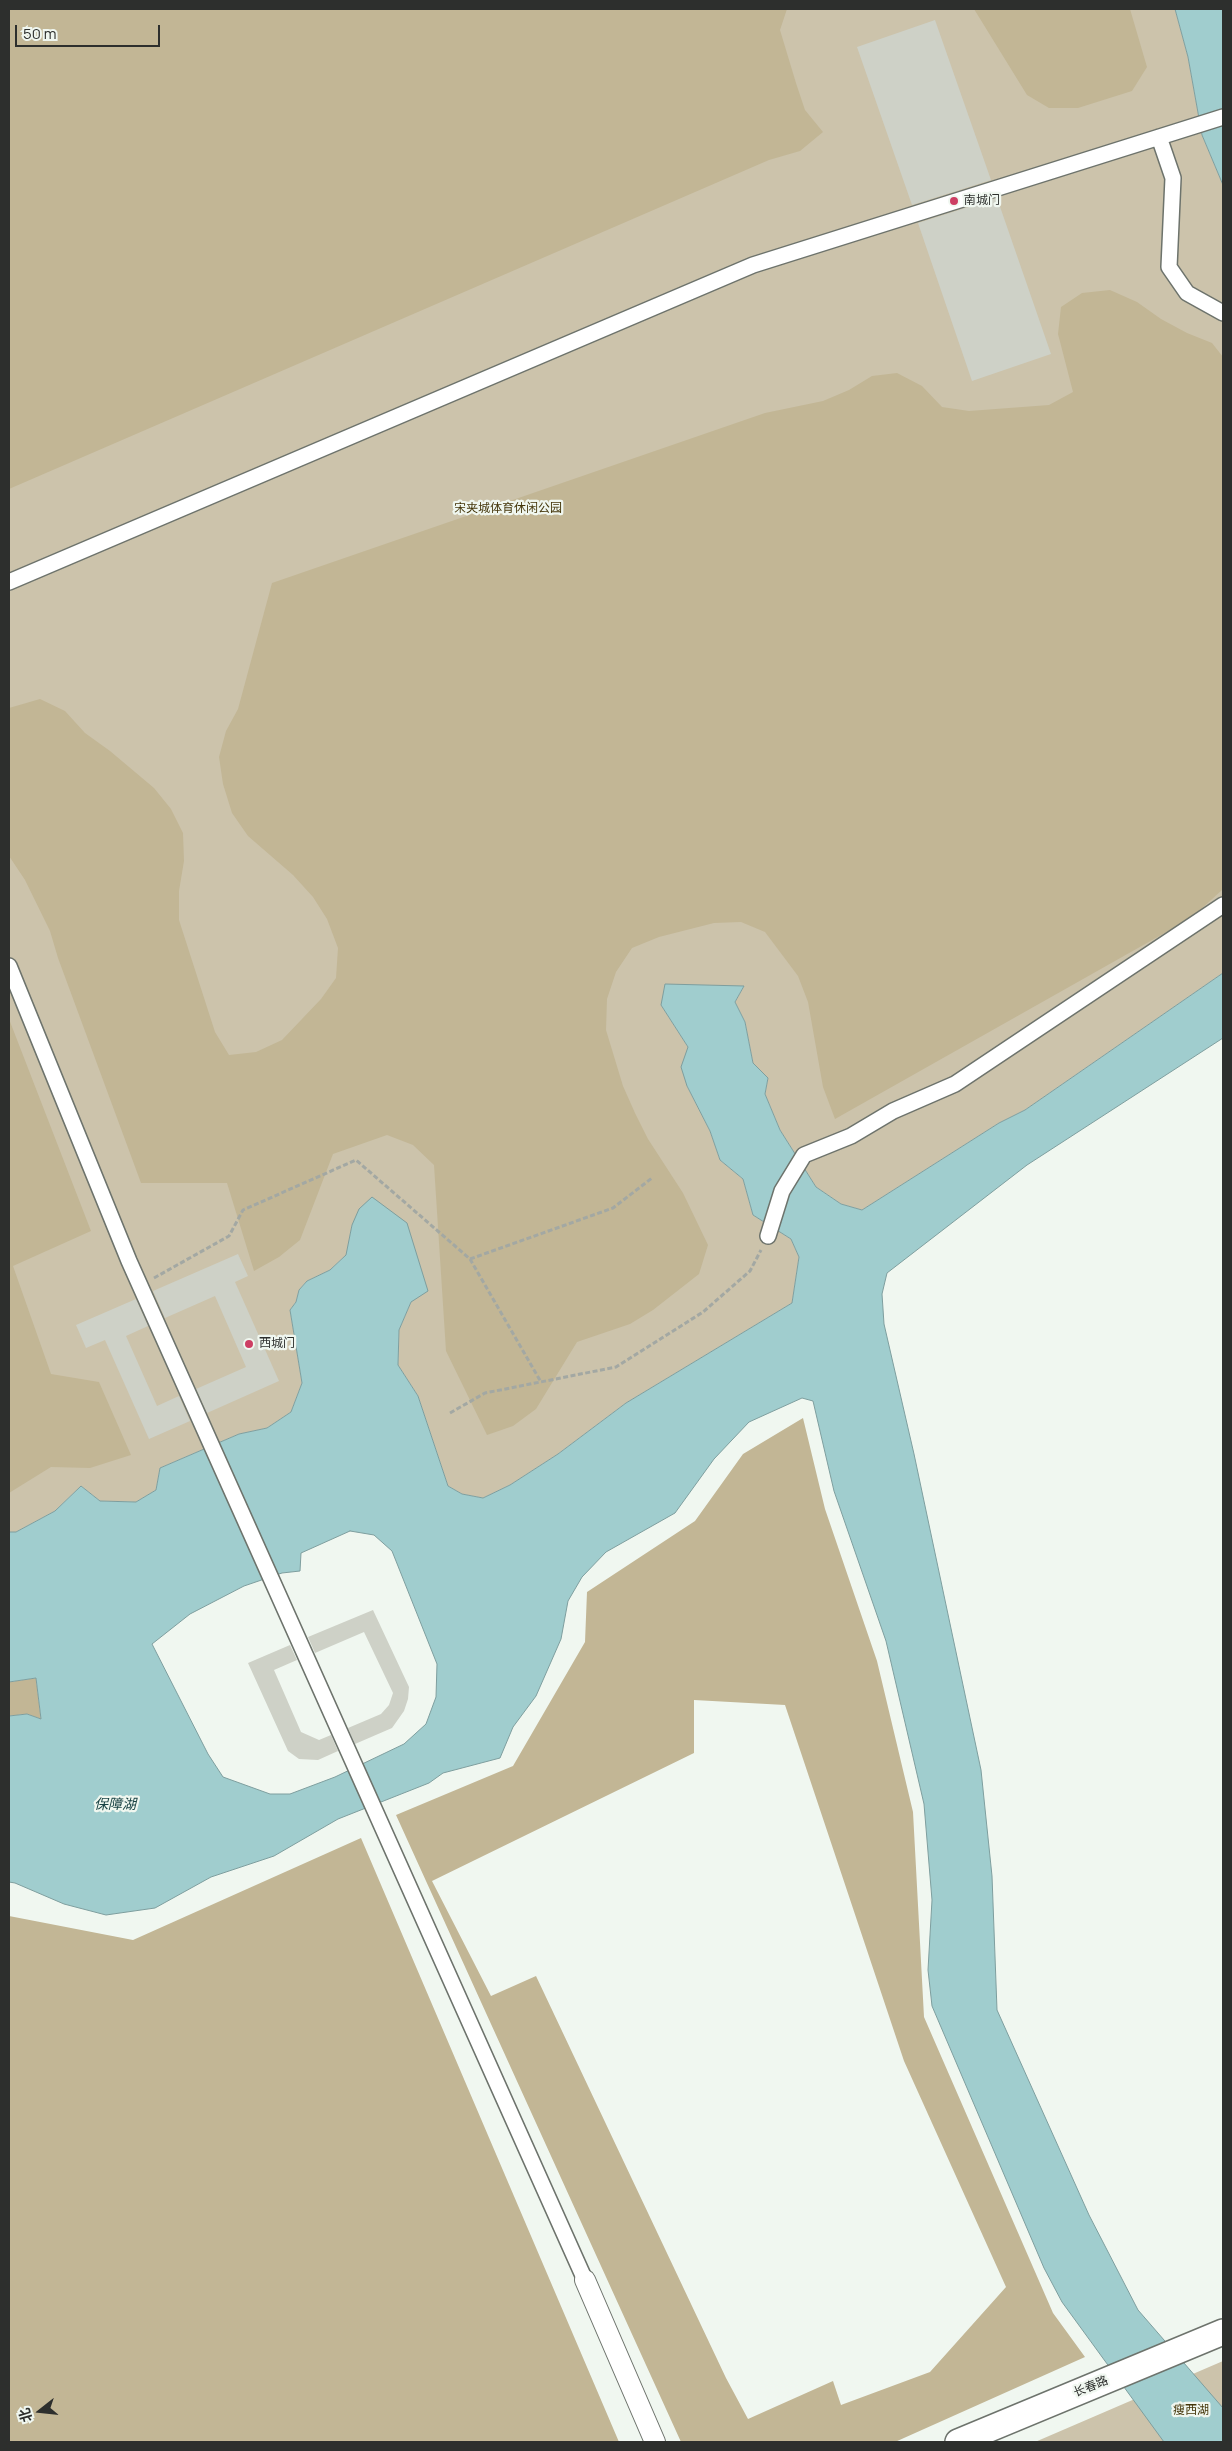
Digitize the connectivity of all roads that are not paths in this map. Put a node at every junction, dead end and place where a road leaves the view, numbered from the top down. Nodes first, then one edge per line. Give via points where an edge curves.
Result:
1 (1223, 117) edge
2 (1159, 137) junction
3 (1223, 313) edge
4 (9, 582) edge
5 (1223, 905) edge
6 (9, 966) edge
7 (768, 1236) road end
8 (585, 2280) joint
9 (1223, 2332) edge
10 (655, 2442) edge
11 (958, 2442) edge

1 - 2 street
2 - 3 street via 1173,178 1169,267 1187,293
2 - 4 street via 753,265
5 - 7 street via 956,1084 893,1111 851,1136 804,1155 782,1191
6 - 8 street via 140,1286
8 - 10 street
9 - 11 street, 长春路

